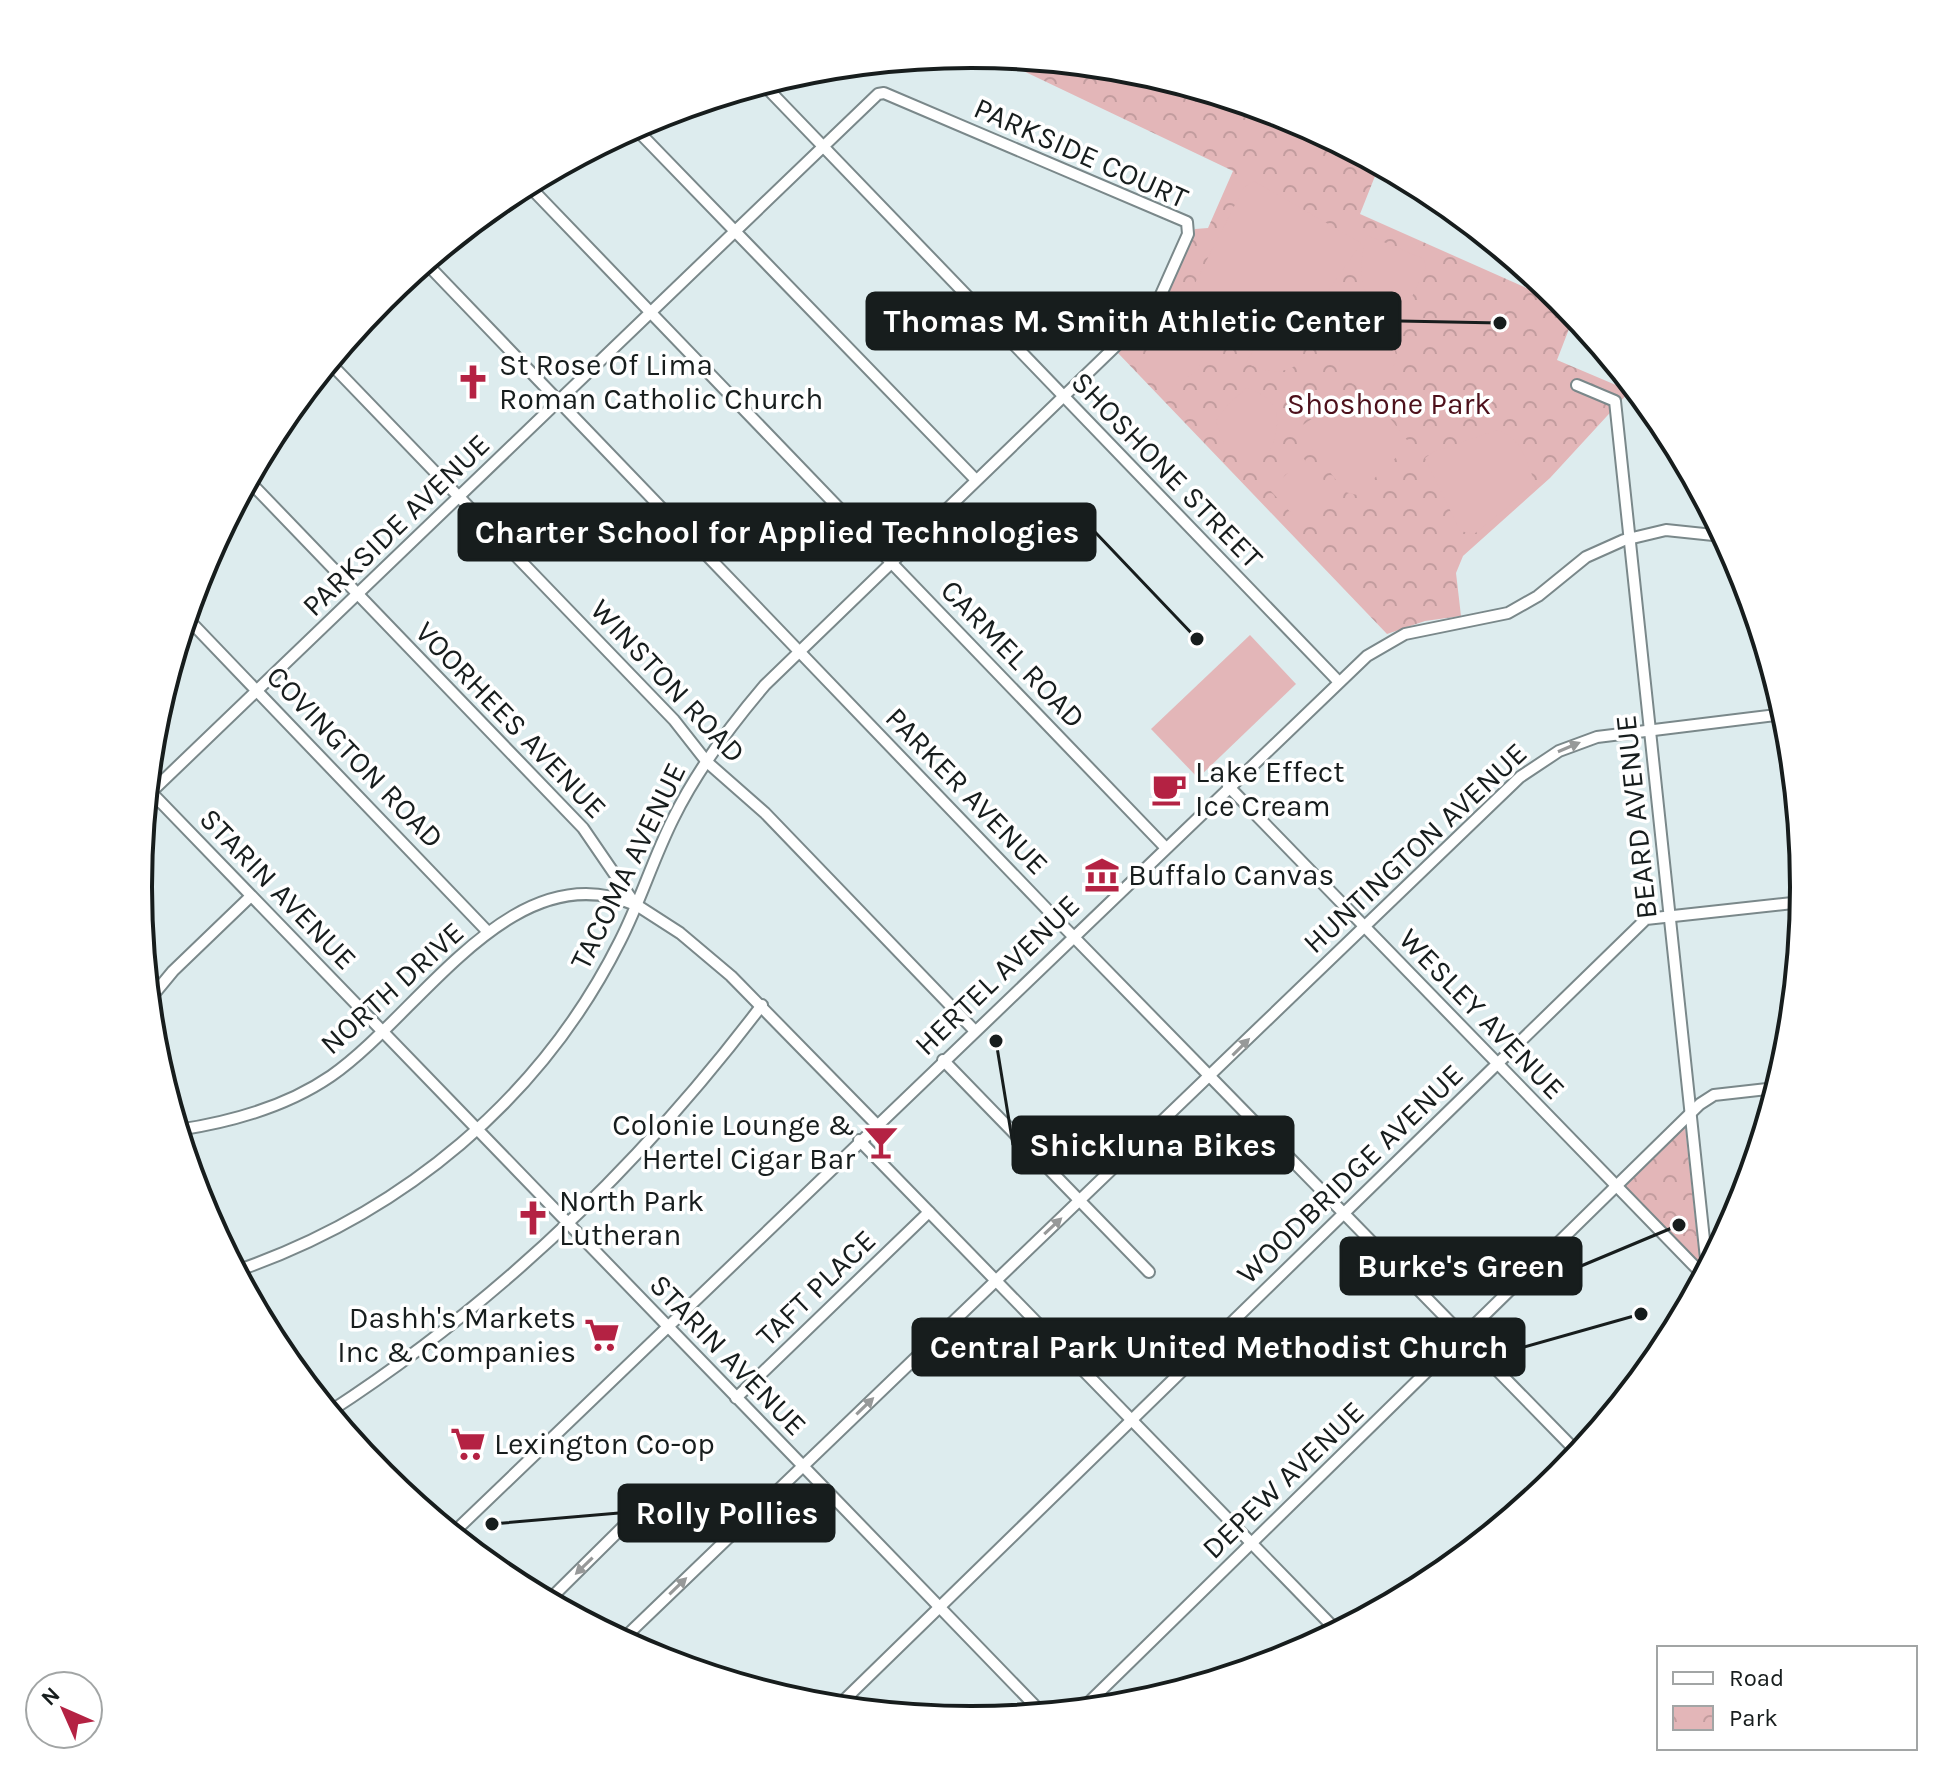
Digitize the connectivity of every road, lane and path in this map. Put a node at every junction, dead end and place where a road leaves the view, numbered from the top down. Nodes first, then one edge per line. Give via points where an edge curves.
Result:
1 (772, 93) edge
2 (888, 95) joint
3 (643, 136) edge
4 (823, 146) junction
5 (536, 193) edge
6 (735, 231) junction
7 (432, 269) edge
8 (651, 313) junction
9 (336, 370) edge
10 (1577, 385) dead end
11 (1063, 397) junction
12 (559, 402) junction
13 (976, 480) junction
14 (255, 488) edge
15 (460, 497) junction
16 (1709, 535) edge
17 (1629, 538) junction
18 (892, 562) junction
19 (359, 594) junction
20 (194, 626) edge
21 (800, 651) junction
22 (1338, 681) junction
23 (258, 692) junction
24 (1771, 715) edge
25 (1651, 729) junction
26 (707, 762) junction
27 (159, 783) edge
28 (1228, 786) junction
29 (157, 802) edge
30 (1165, 847) junction
31 (251, 896) junction
32 (1789, 903) edge
33 (635, 904) junction
34 (1670, 916) junction
35 (1363, 927) junction
36 (488, 932) junction
37 (1073, 935) junction
38 (158, 989) edge
39 (762, 1005) junction
40 (974, 1030) junction
41 (384, 1032) junction
42 (943, 1060) junction
43 (1497, 1064) junction
44 (1212, 1075) junction
45 (1764, 1089) edge
46 (1690, 1114) junction
47 (876, 1124) junction
48 (188, 1128) edge
49 (478, 1131) junction
50 (859, 1140) junction
51 (1617, 1186) junction
52 (1079, 1201) junction
53 (929, 1212) junction
54 (1345, 1213) junction
55 (568, 1224) junction
56 (1705, 1249) edge
57 (246, 1267) edge
58 (1696, 1267) edge
59 (1149, 1272) dead end
60 (995, 1280) junction
61 (667, 1326) junction
62 (1465, 1336) junction
63 (736, 1398) junction
64 (338, 1406) edge
65 (1131, 1420) junction
66 (1570, 1445) edge
67 (802, 1466) junction
68 (459, 1527) edge
69 (729, 1537) junction
70 (1252, 1543) junction
71 (556, 1593) edge
72 (938, 1607) junction
73 (1330, 1623) edge
74 (630, 1632) edge
75 (848, 1696) edge
76 (1095, 1696) edge
77 (1032, 1703) edge

1 - 4 street, SHOSHONE STREET
2 - 4 street, PARKSIDE AVENUE via 877,95
2 - 11 street, PARKSIDE COURT via 1187,222 1189,231 1155,308
3 - 6 street
4 - 6 street, PARKSIDE AVENUE
4 - 11 street, SHOSHONE STREET
5 - 8 street, CARMEL ROAD
6 - 8 street, PARKSIDE AVENUE
6 - 13 street
7 - 12 street, PARKER AVENUE
8 - 12 street, PARKSIDE AVENUE
8 - 18 street, CARMEL ROAD
9 - 15 street, WINSTON ROAD
10 - 17 street, BEARD AVENUE via 1615,401
11 - 13 street, TACOMA AVENUE
11 - 22 street, SHOSHONE STREET
12 - 15 street, PARKSIDE AVENUE
12 - 21 street, PARKER AVENUE
13 - 18 street, TACOMA AVENUE
14 - 19 street, VOORHEES AVENUE
15 - 19 street, PARKSIDE AVENUE
15 - 26 street, WINSTON ROAD via 674,720
16 - 17 street, HERTEL AVENUE via 1666,530
17 - 22 street, HERTEL AVENUE via 1586,557 1508,613 1405,634
17 - 25 street, BEARD AVENUE
18 - 21 street, TACOMA AVENUE
18 - 30 street, CARMEL ROAD
19 - 23 street, PARKSIDE AVENUE
19 - 33 street, VOORHEES AVENUE via 583,828
20 - 23 street, COVINGTON ROAD
21 - 26 street, TACOMA AVENUE via 751,702
21 - 37 street, PARKER AVENUE
22 - 28 street, HERTEL AVENUE
23 - 27 street, PARKSIDE AVENUE
23 - 36 street, COVINGTON ROAD
24 - 25 street, HUNTINGTON AVENUE
25 - 34 street, BEARD AVENUE
35 -> 25 street, HUNTINGTON AVENUE via 1498,796 1544,760 1597,737
26 - 33 street, TACOMA AVENUE via 673,818
26 - 40 street, WINSTON ROAD via 765,813
28 - 30 street, HERTEL AVENUE
28 - 35 street, WESLEY AVENUE
29 - 31 street, STARIN AVENUE
30 - 37 street, HERTEL AVENUE
31 - 38 street
31 - 41 street, STARIN AVENUE
32 - 34 street, WOODBRIDGE AVENUE
33 - 36 street, NORTH DRIVE via 611,894 561,895 519,910
33 - 39 street, VOORHEES AVENUE via 702,950
33 - 49 street, TACOMA AVENUE via 596,986 547,1058
34 - 43 street, WOODBRIDGE AVENUE via 1646,919
34 - 46 street, BEARD AVENUE
35 - 43 street, WESLEY AVENUE
44 -> 35 street, HUNTINGTON AVENUE
36 - 41 street, NORTH DRIVE
37 - 40 street, HERTEL AVENUE
37 - 44 street, PARKER AVENUE
39 - 47 street, VOORHEES AVENUE
39 - 55 street via 668,1122
40 - 42 street, HERTEL AVENUE
41 - 48 street, NORTH DRIVE via 330,1076 293,1097 246,1115
41 - 49 street, STARIN AVENUE
42 - 47 street, HERTEL AVENUE
42 - 52 street
43 - 51 street, WESLEY AVENUE
43 - 54 street, WOODBRIDGE AVENUE
44 - 52 street, HUNTINGTON AVENUE
44 - 54 street, PARKER AVENUE
45 - 46 street, DEPEW AVENUE via 1714,1095
46 - 51 street, DEPEW AVENUE
46 - 56 street, BEARD AVENUE
47 - 50 street, HERTEL AVENUE
49 - 55 street, STARIN AVENUE
49 - 57 street, TACOMA AVENUE via 375,1206
50 - 53 street
50 - 61 street, HERTEL AVENUE
51 - 58 street, WESLEY AVENUE
51 - 62 street, DEPEW AVENUE
52 - 59 street
60 -> 52 street, HUNTINGTON AVENUE
53 - 60 street
53 - 63 street, TAFT PLACE
54 - 62 street, PARKER AVENUE
54 - 65 street, WOODBRIDGE AVENUE
55 - 61 street, STARIN AVENUE
55 - 64 street via 456,1324
60 - 65 street
67 -> 60 street, HUNTINGTON AVENUE
61 - 63 street, STARIN AVENUE
61 - 68 street, HERTEL AVENUE
62 - 66 street, PARKER AVENUE
62 - 70 street, DEPEW AVENUE
63 - 67 street, STARIN AVENUE
65 - 70 street
65 - 72 street, WOODBRIDGE AVENUE
67 - 69 street, HUNTINGTON AVENUE
67 - 72 street, STARIN AVENUE
69 -> 71 street via 689,1498 665,1494 647,1503
74 -> 69 street, HUNTINGTON AVENUE
70 - 73 street
70 - 76 street, DEPEW AVENUE
72 - 75 street, WOODBRIDGE AVENUE
72 - 77 street, STARIN AVENUE

